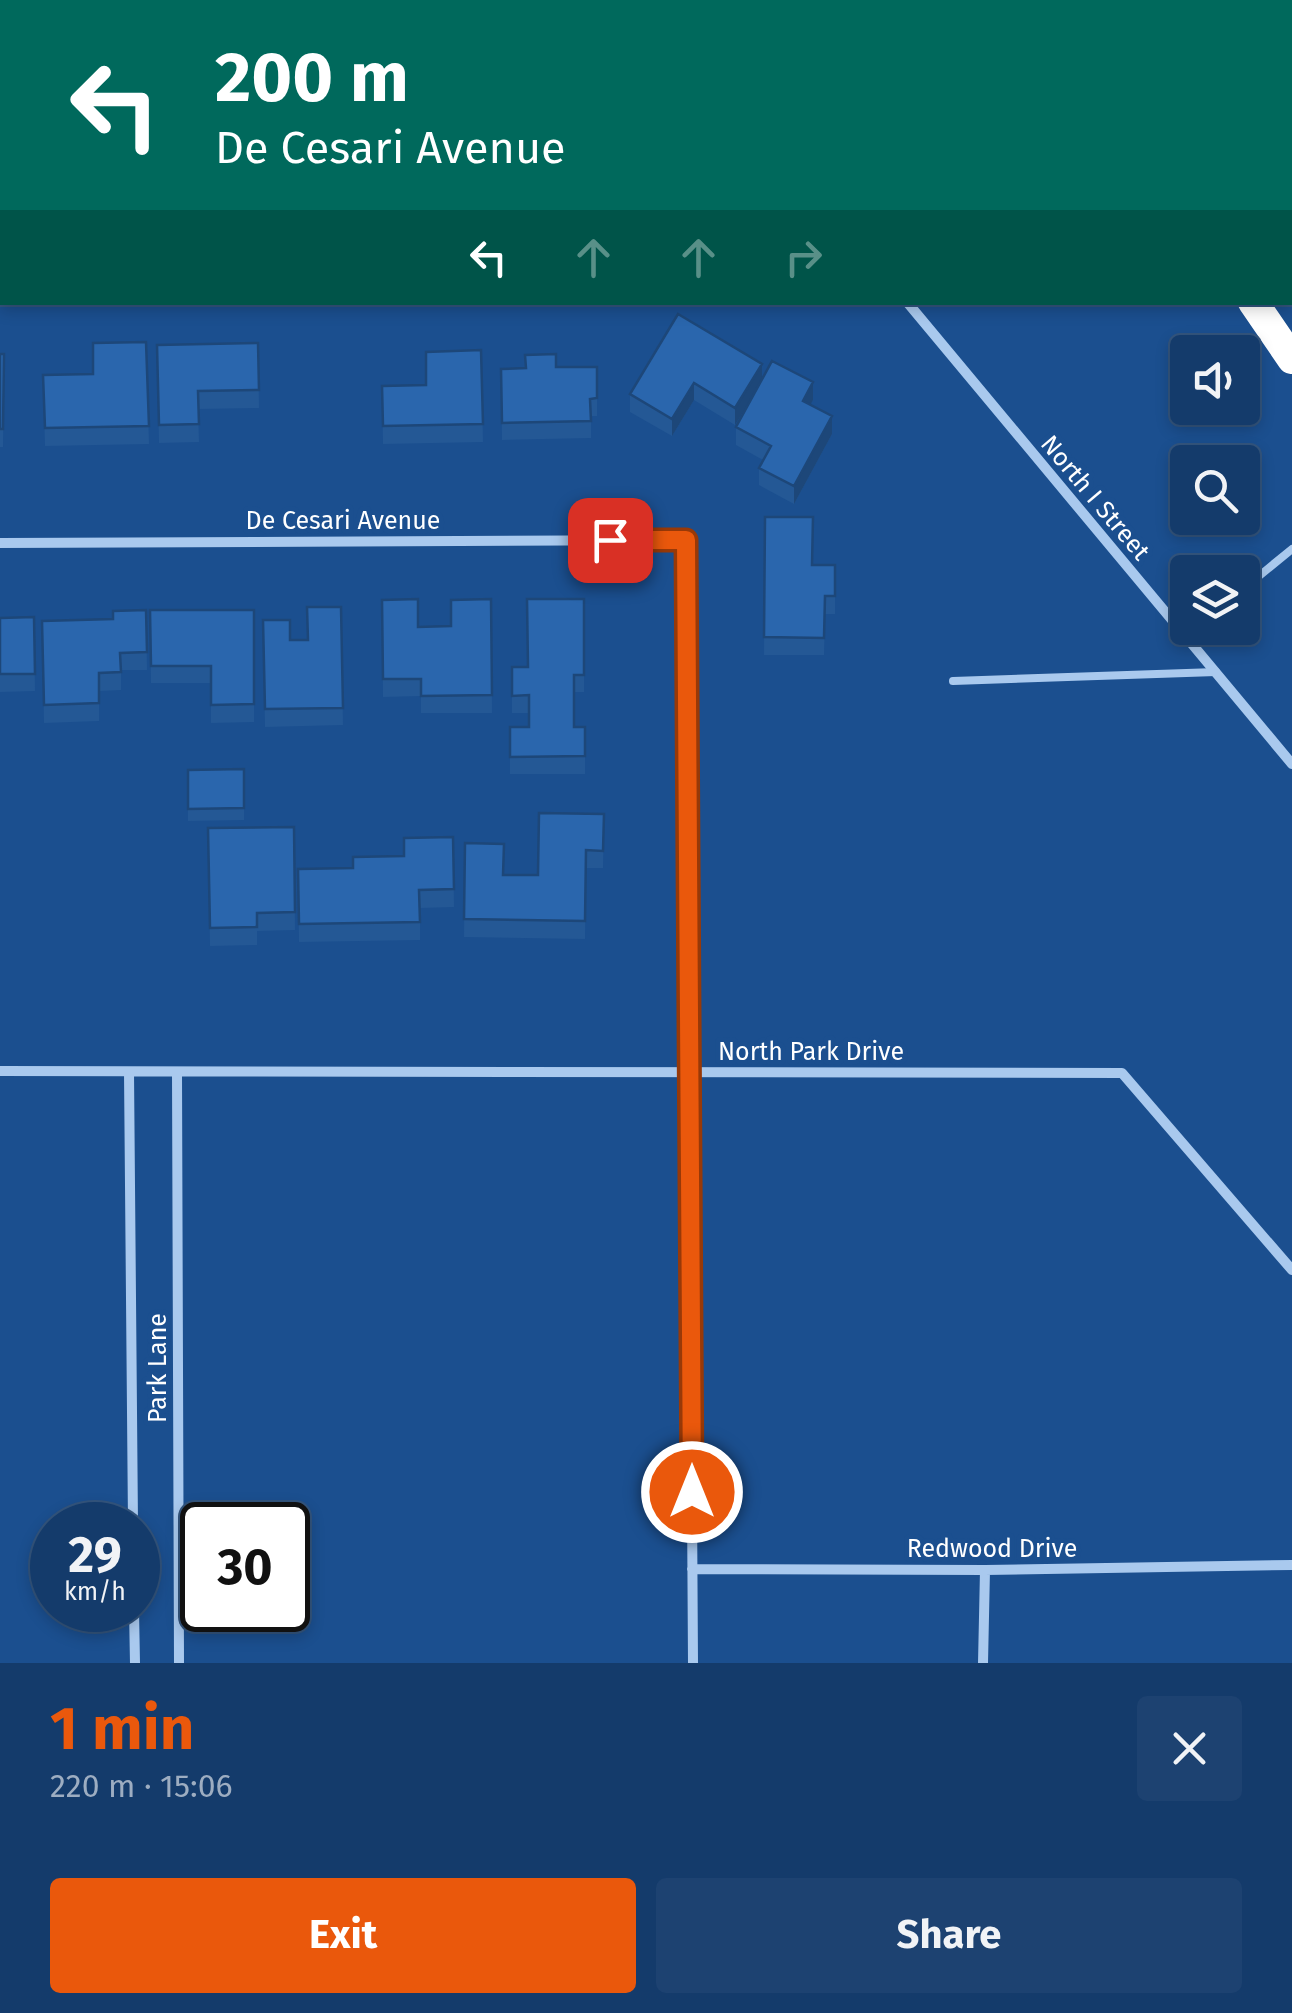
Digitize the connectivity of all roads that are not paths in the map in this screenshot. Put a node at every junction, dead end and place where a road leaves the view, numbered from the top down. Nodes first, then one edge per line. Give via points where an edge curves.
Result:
1 (909, 305) edge
2 (1255, 305) edge
3 (1270, 305) edge
4 (1292, 331) edge
5 (1292, 359) edge
6 (0, 543) edge
7 (1292, 549) edge
8 (1260, 575) edge
9 (1170, 618) edge
10 (1193, 645) edge
11 (1216, 672) junction
12 (953, 681) dead end
13 (1292, 764) edge
14 (0, 1072) edge
15 (129, 1072) junction
16 (689, 1072) junction
17 (178, 1073) junction
18 (1292, 1270) edge
19 (133, 1502) edge
20 (1292, 1565) edge
21 (692, 1569) junction
22 (985, 1570) junction
23 (134, 1632) edge
24 (135, 1663) edge
25 (180, 1663) edge
26 (693, 1663) edge
27 (983, 1663) edge

1 - 9 street, North I Street
2 - 5 highway
3 - 4 highway
6 - 16 street, De Cesari Avenue via 686,540
7 - 8 lane
10 - 11 street, North I Street
11 - 12 lane
11 - 13 street, North I Street
14 - 15 street, North Park Drive
15 - 17 street, North Park Drive
15 - 19 street, Park Lane
16 - 17 street, North Park Drive
16 - 18 street, North Park Drive via 1122,1073
16 - 21 street
17 - 25 street, Park Lane
20 - 22 street, Redwood Drive
21 - 22 street, Redwood Drive
21 - 26 street
22 - 27 street
23 - 24 street

